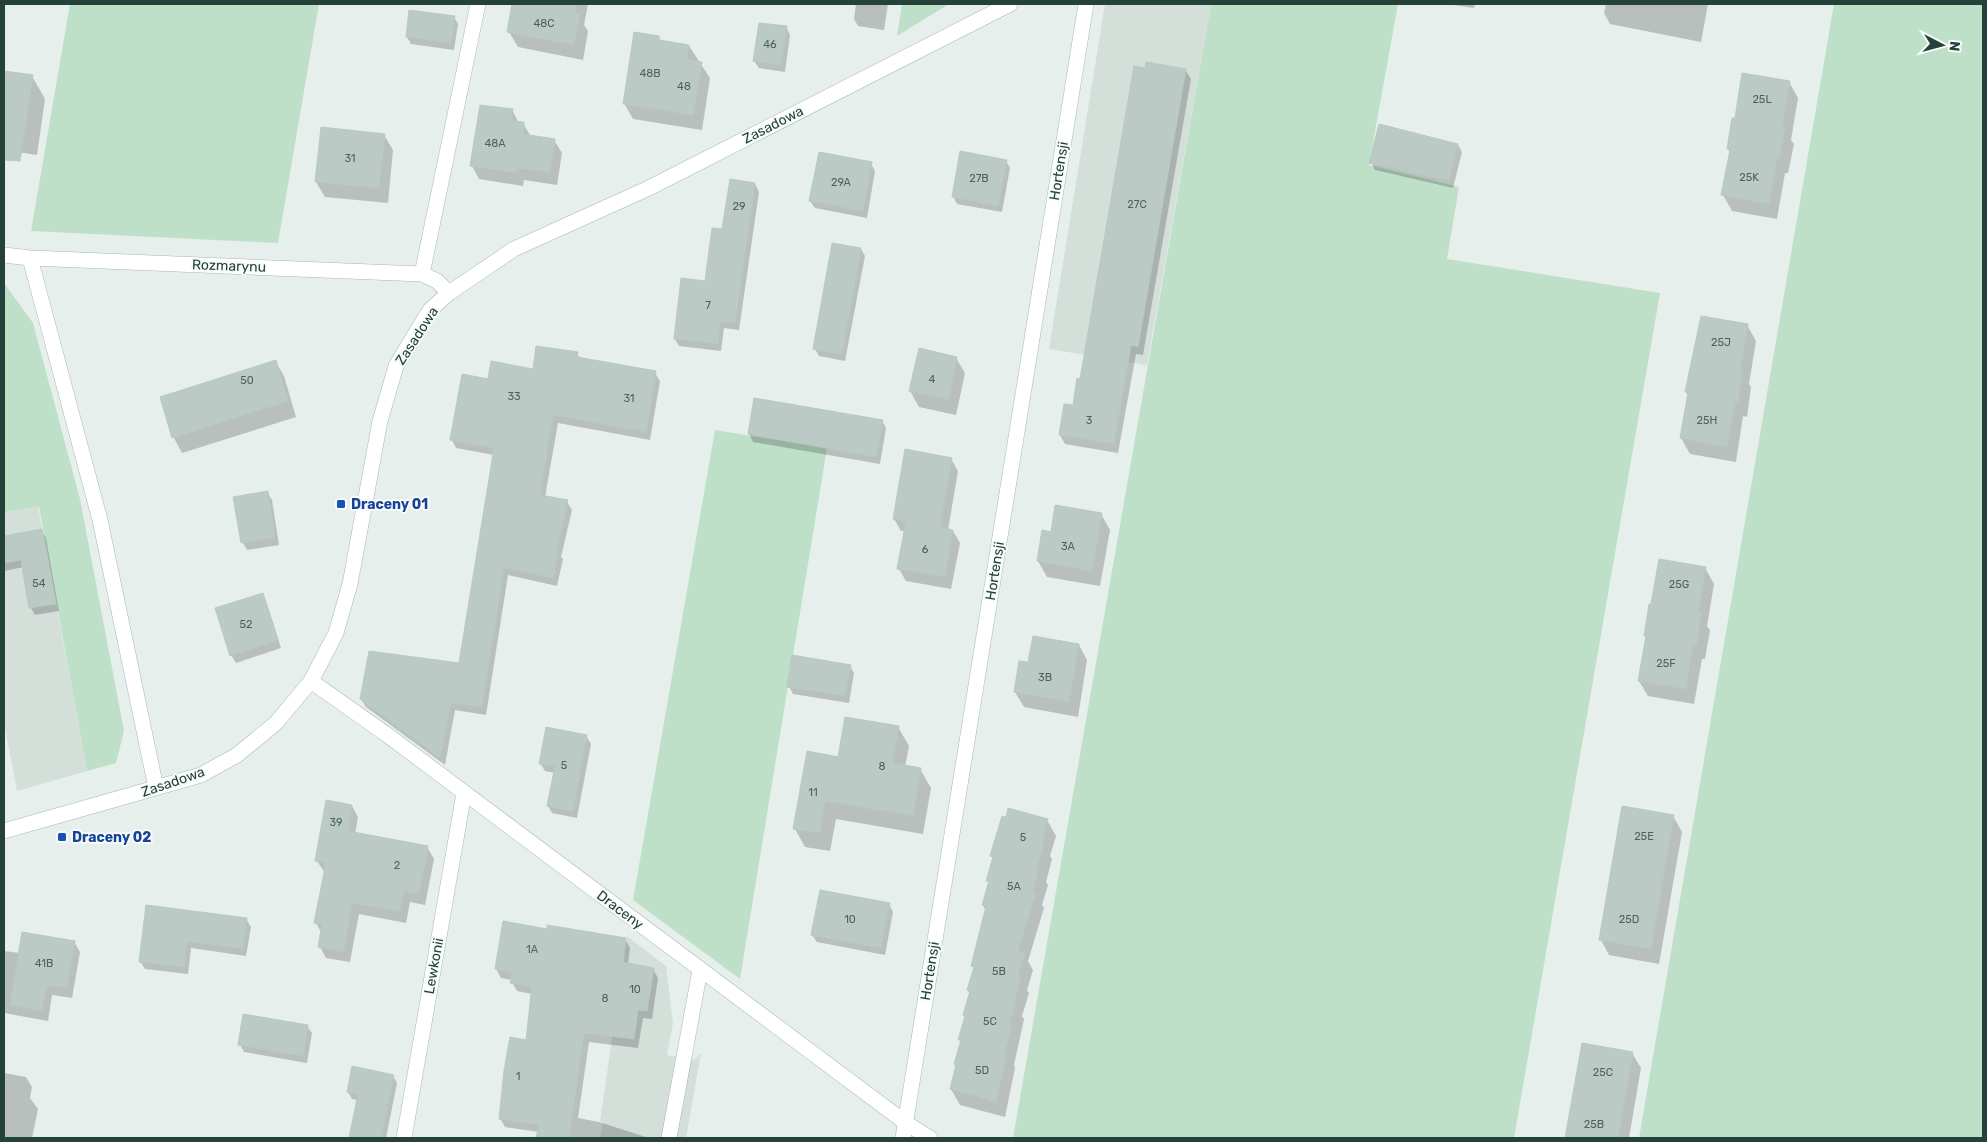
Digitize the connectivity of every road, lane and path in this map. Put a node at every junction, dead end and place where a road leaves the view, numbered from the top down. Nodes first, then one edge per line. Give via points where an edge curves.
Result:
1 (478, 4) edge
2 (1010, 4) edge
3 (1086, 4) edge
4 (4, 255) edge
5 (30, 258) junction
6 (422, 274) junction
7 (449, 293) junction
8 (311, 681) junction
9 (156, 788) junction
10 (464, 793) junction
11 (4, 832) edge
12 (700, 970) junction
13 (906, 1123) junction
14 (404, 1138) edge
15 (669, 1138) edge
16 (903, 1138) edge
17 (930, 1138) edge

1 - 6 street
2 - 7 street, Zasadowa via 649,188 514,249
3 - 13 street, Hortensji
4 - 5 street, Rozmarynu
5 - 6 street, Rozmarynu
5 - 9 street via 100,520
6 - 7 street, Rozmarynu via 437,281
7 - 8 street, Zasadowa via 430,310 396,366 380,422 350,584 336,633
8 - 9 street, Zasadowa via 276,723 237,755 201,775
8 - 10 street, Draceny
9 - 11 street, Zasadowa
10 - 12 street, Draceny
10 - 14 street, Lewkonii
12 - 13 street, Draceny
12 - 15 street
13 - 16 street, Hortensji
13 - 17 street, Draceny

